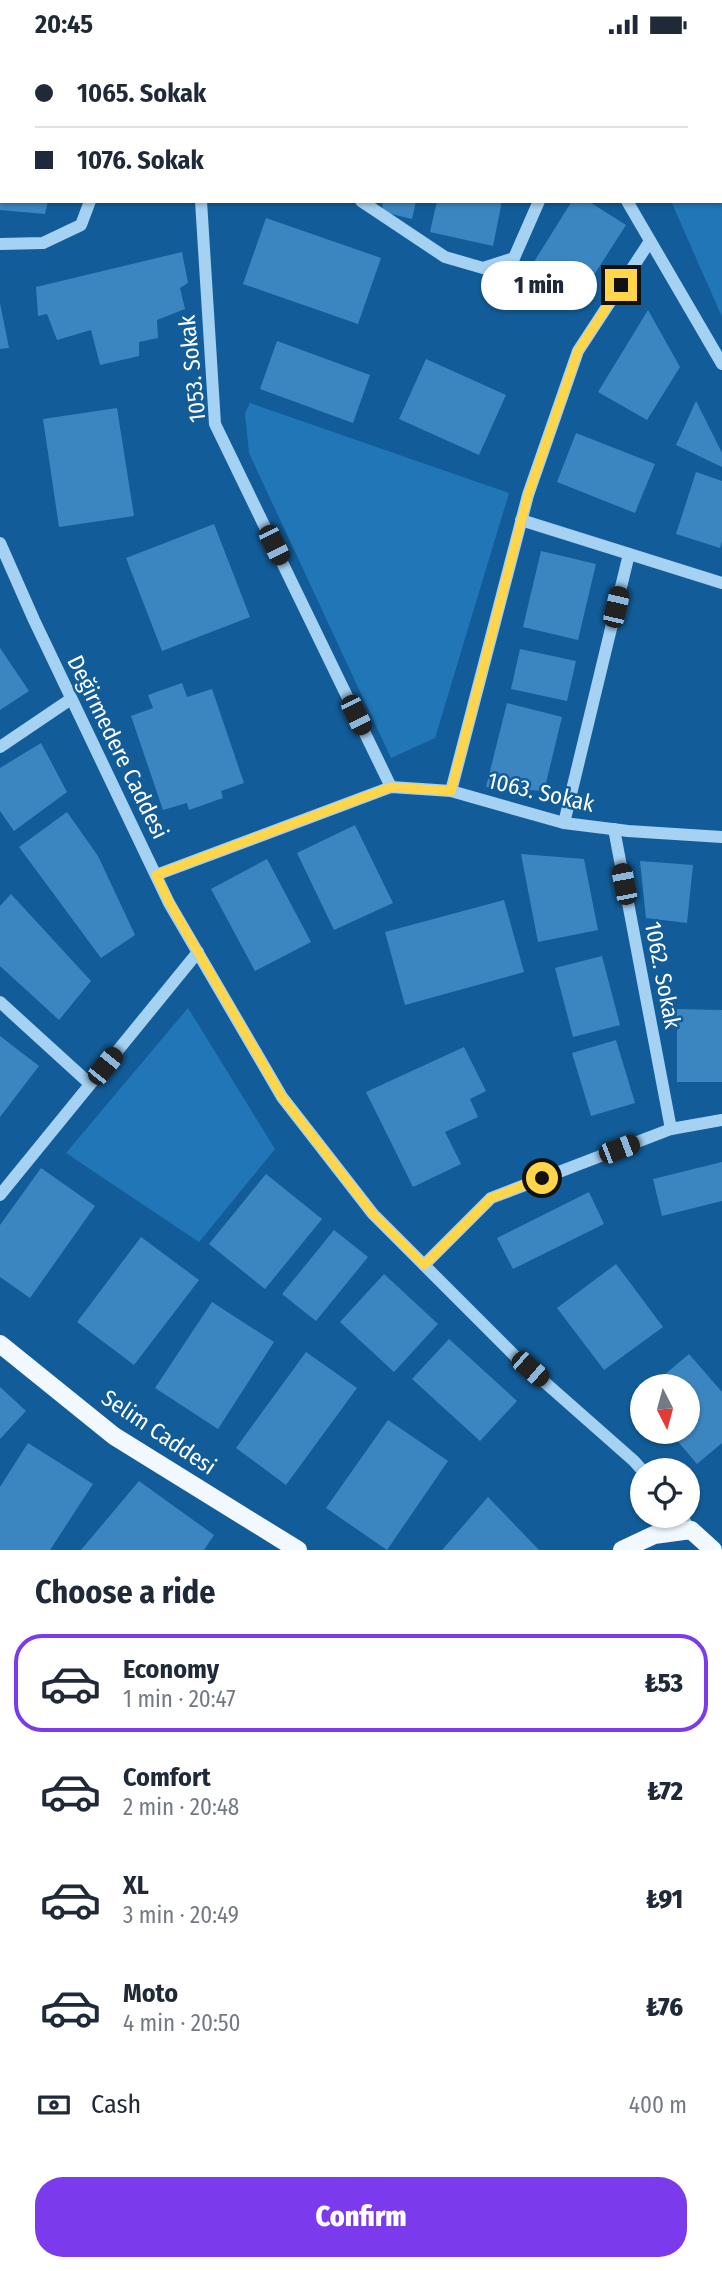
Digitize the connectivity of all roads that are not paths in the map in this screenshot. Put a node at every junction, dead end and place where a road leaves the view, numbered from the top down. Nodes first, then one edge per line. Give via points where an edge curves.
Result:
1 (89, 203) edge
2 (201, 203) edge
3 (364, 203) edge
4 (539, 203) edge
5 (632, 204) edge
6 (650, 241) junction
7 (0, 244) edge
8 (722, 364) edge
9 (521, 520) junction
10 (0, 543) edge
11 (629, 554) junction
12 (722, 583) edge
13 (71, 699) junction
14 (0, 747) edge
15 (391, 787) junction
16 (451, 791) junction
17 (565, 823) junction
18 (614, 829) junction
19 (722, 837) edge
20 (156, 875) junction
21 (198, 952) junction
22 (0, 1002) edge
23 (90, 1084) junction
24 (722, 1120) edge
25 (671, 1129) junction
26 (0, 1195) edge
27 (424, 1265) junction
28 (0, 1344) edge
29 (631, 1458) edge
30 (672, 1528) edge
31 (690, 1528) edge
32 (298, 1550) edge
33 (622, 1550) edge
34 (713, 1550) edge

1 - 7 street via 81,225 43,243
2 - 15 street, 1053. Sokak via 215,424
3 - 4 street via 445,257 483,268 514,258
5 - 6 street
6 - 8 street
6 - 9 street via 578,351
9 - 11 street
9 - 16 street
10 - 13 street, Değirmedere Caddesi
11 - 12 street
11 - 17 street
13 - 14 street
13 - 20 street, Değirmedere Caddesi
15 - 16 street, 1063. Sokak
15 - 20 street, 1063. Sokak
16 - 17 street, 1063. Sokak
17 - 18 street, 1063. Sokak
18 - 19 street, 1063. Sokak
18 - 25 street, 1062. Sokak
20 - 21 street, Değirmedere Caddesi
21 - 23 street
21 - 27 street, Değirmedere Caddesi via 282,1097 373,1214
22 - 23 street
23 - 26 street
24 - 25 street
25 - 27 street via 491,1198
27 - 29 street, Değirmedere Caddesi via 515,1356
28 - 32 main road, Selim Caddesi via 114,1436
30 - 33 main road
31 - 34 main road

